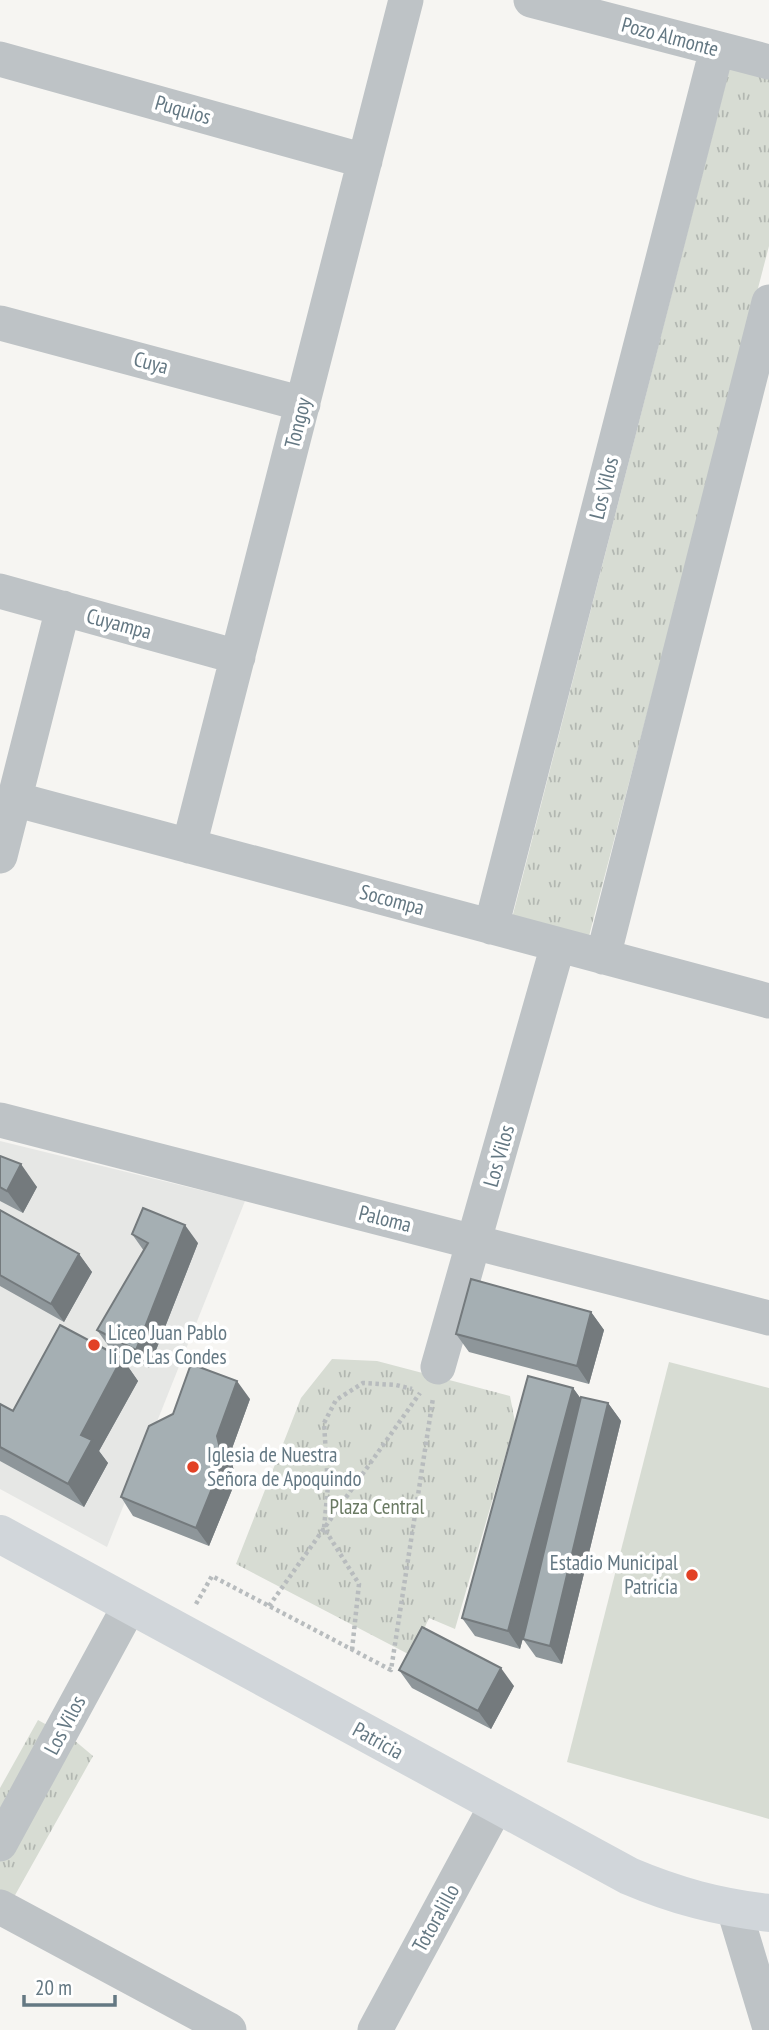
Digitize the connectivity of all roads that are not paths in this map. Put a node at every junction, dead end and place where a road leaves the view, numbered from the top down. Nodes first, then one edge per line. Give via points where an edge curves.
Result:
1 (406, 0) edge
2 (531, 0) edge
3 (717, 49) junction
4 (0, 59) edge
5 (769, 62) edge
6 (365, 161) junction
7 (769, 302) edge
8 (0, 323) edge
9 (303, 404) junction
10 (0, 591) edge
11 (63, 608) junction
12 (238, 657) junction
13 (15, 799) junction
14 (189, 846) junction
15 (0, 856) edge
16 (491, 927) junction
17 (558, 945) junction
18 (603, 957) junction
19 (769, 1002) edge
20 (0, 1120) edge
21 (475, 1242) junction
22 (769, 1318) edge
23 (438, 1367) road end
24 (0, 1534) edge
25 (130, 1605) junction
26 (496, 1806) junction
27 (0, 1844) edge
28 (751, 1911) edge
29 (5, 1921) edge
30 (769, 2025) edge
31 (229, 2030) edge
32 (375, 2030) edge

1 - 6 street, Tongoy
2 - 3 street, Pozo Almonte
3 - 5 street, Pozo Almonte
3 - 16 street, Los Vilos
4 - 6 street, Puquios
6 - 9 street, Tongoy
7 - 18 street
8 - 9 street, Cuya
9 - 12 street, Tongoy
10 - 11 street, Cuyampa
11 - 12 street, Cuyampa
11 - 13 street
12 - 14 street, Tongoy
13 - 14 street, Socompa
13 - 15 street
14 - 16 street, Socompa
16 - 17 street, Socompa
17 - 18 street, Socompa
17 - 21 street, Los Vilos
18 - 19 street, Socompa
20 - 21 street, Paloma
21 - 22 street, Paloma
21 - 23 street, Los Vilos
24 - 25 street, Patricia
25 - 26 street, Patricia
25 - 27 street, Los Vilos
26 - 28 street, Patricia via 629,1876 686,1898
26 - 32 street, Totoralillo
28 - 30 street
29 - 31 street

